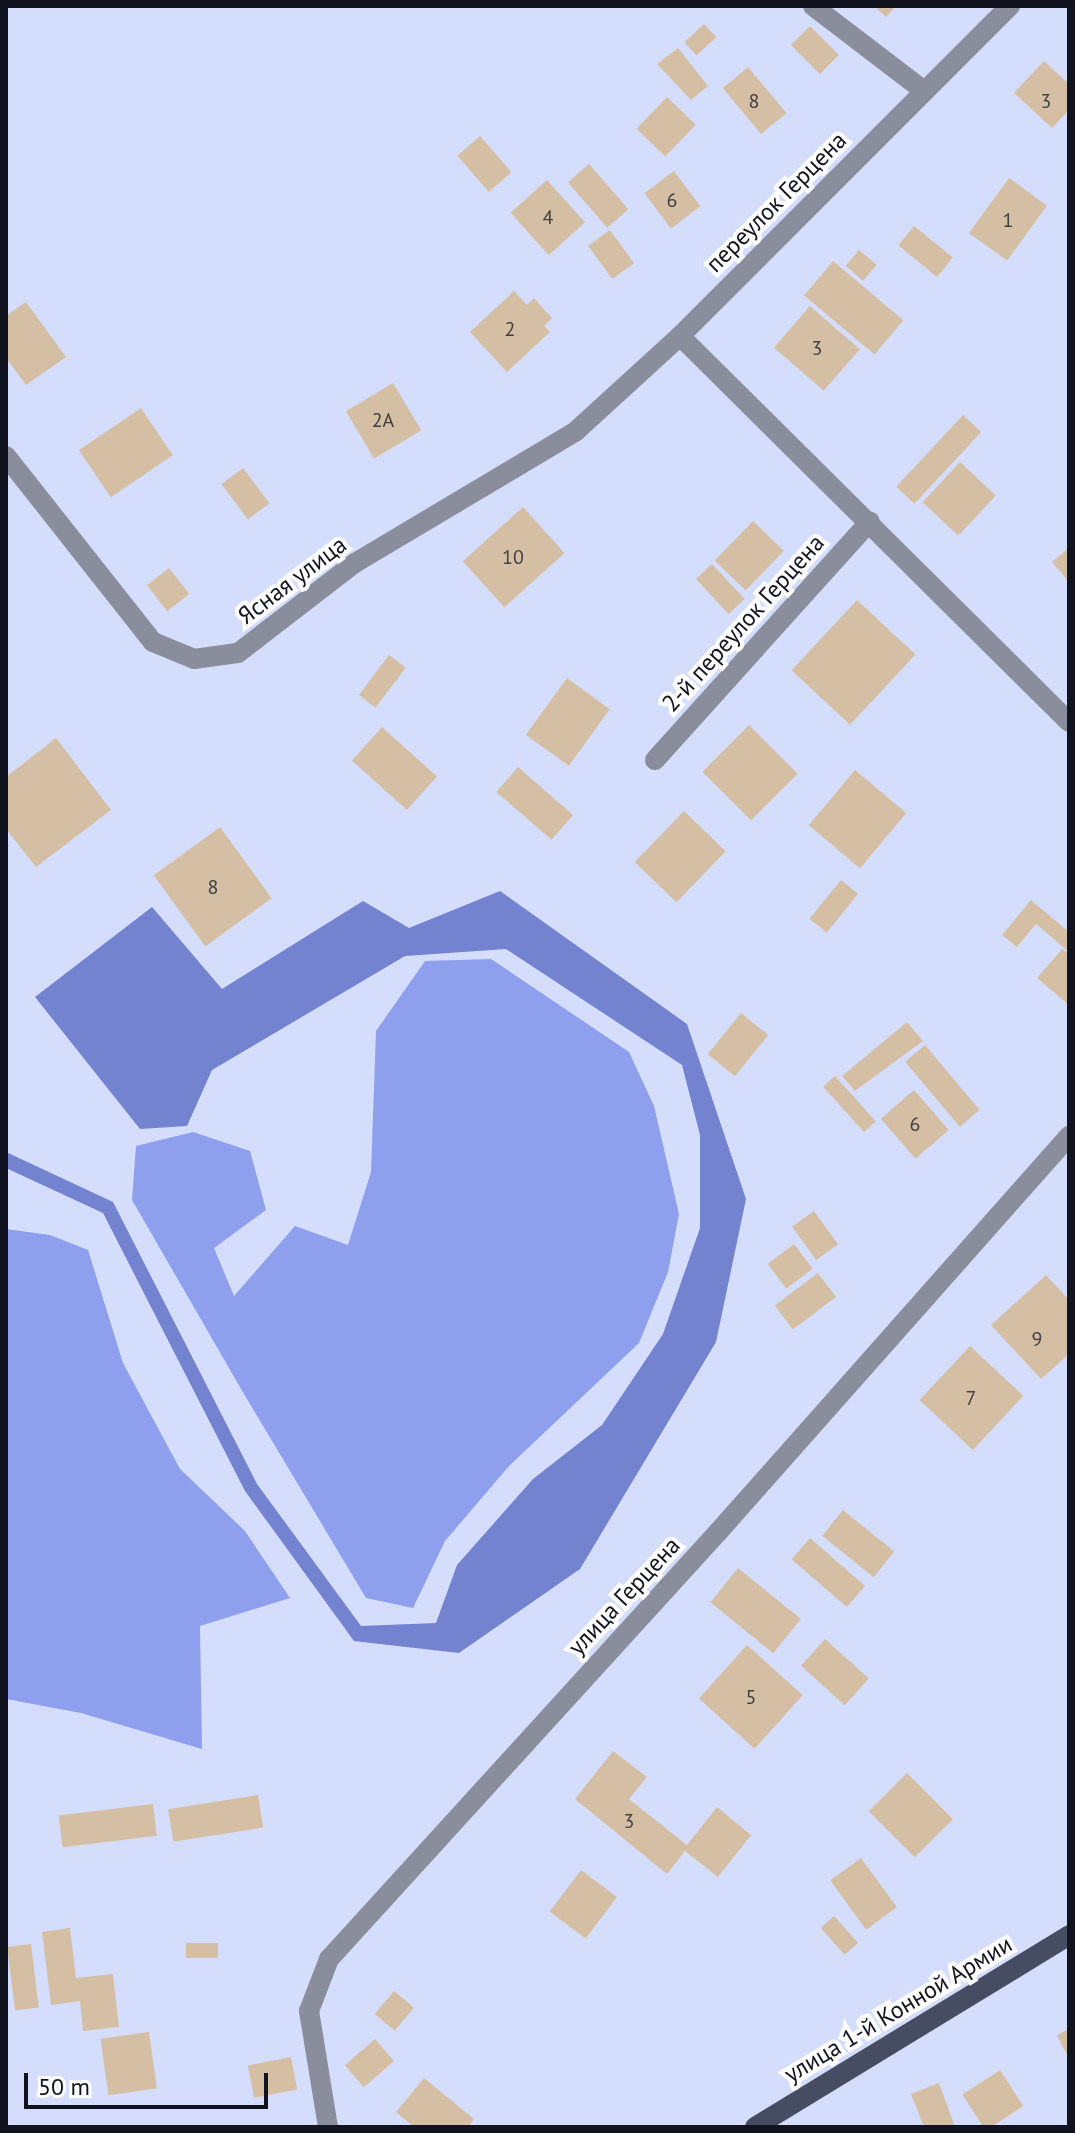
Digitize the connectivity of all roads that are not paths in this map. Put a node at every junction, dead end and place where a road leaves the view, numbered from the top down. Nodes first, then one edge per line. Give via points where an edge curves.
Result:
1 (813, 6) edge
2 (1010, 6) edge
3 (924, 91) junction
4 (680, 336) junction
5 (576, 431) joint
6 (6, 456) edge
7 (870, 521) junction
8 (1069, 722) edge
9 (655, 760) dead end
10 (1069, 1136) edge
11 (1069, 1935) edge
12 (328, 2127) edge
13 (755, 2127) edge

1 - 3 street
2 - 3 street, переулок Герцена
3 - 4 street, переулок Герцена
4 - 5 street, переулок Герцена
4 - 7 street
5 - 6 street, Ясная улица via 355,563 238,653 194,659 153,642
7 - 8 street
7 - 9 street, 2-й переулок Герцена
10 - 12 street, улица Герцена via 329,1959 309,2011
11 - 13 main road, улица 1-й Конной Армии

